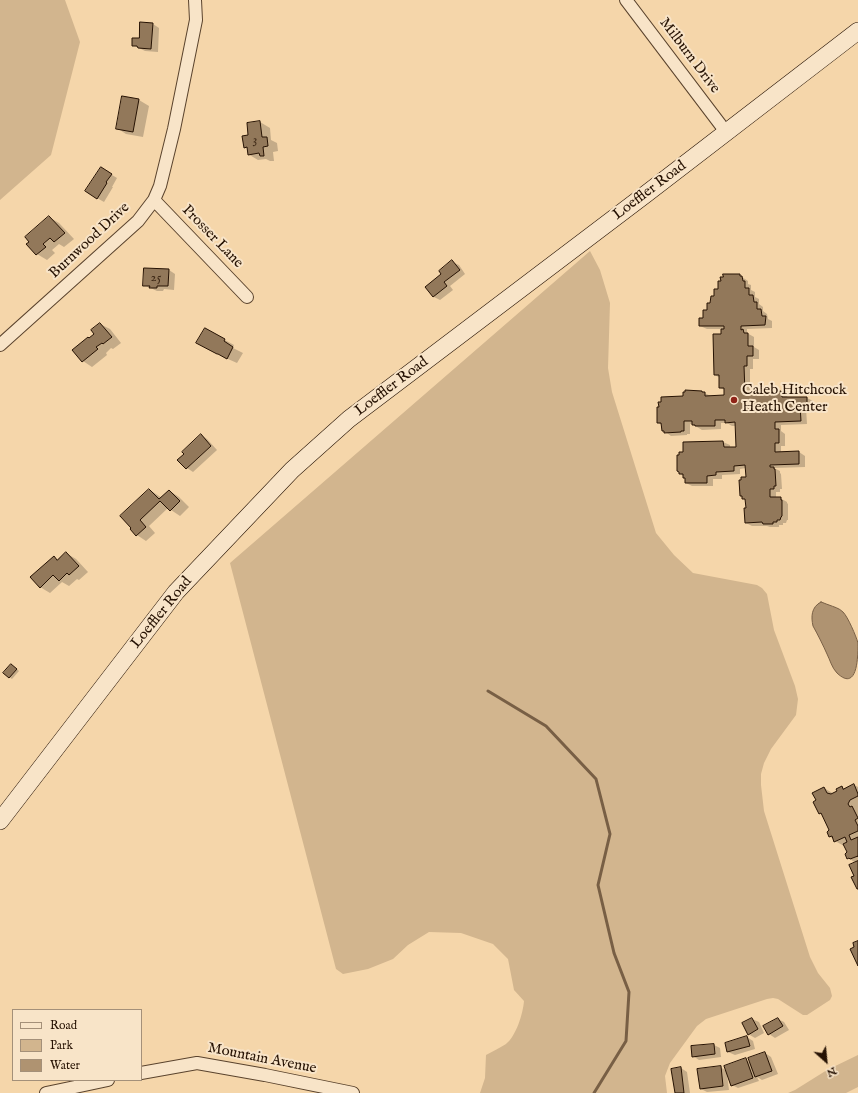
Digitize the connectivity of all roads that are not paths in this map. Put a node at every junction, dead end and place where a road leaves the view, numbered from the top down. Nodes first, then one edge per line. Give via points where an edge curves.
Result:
1 (195, 0) edge
2 (626, 0) edge
3 (858, 31) edge
4 (726, 132) junction
5 (154, 200) junction
6 (247, 297) dead end
7 (0, 345) edge
8 (0, 820) edge
9 (142, 1073) edge
10 (103, 1081) edge
11 (46, 1093) edge
12 (354, 1093) edge

1 - 5 street, Burnwood Drive via 196,20 174,129
2 - 4 street, Milburn Drive
3 - 4 main road, Loeffler Road
4 - 8 main road, Loeffler Road via 349,419 292,470 176,592
5 - 6 street, Prosser Lane
5 - 7 street, Burnwood Drive via 138,221
9 - 12 street, Mountain Avenue via 197,1063
10 - 11 street

